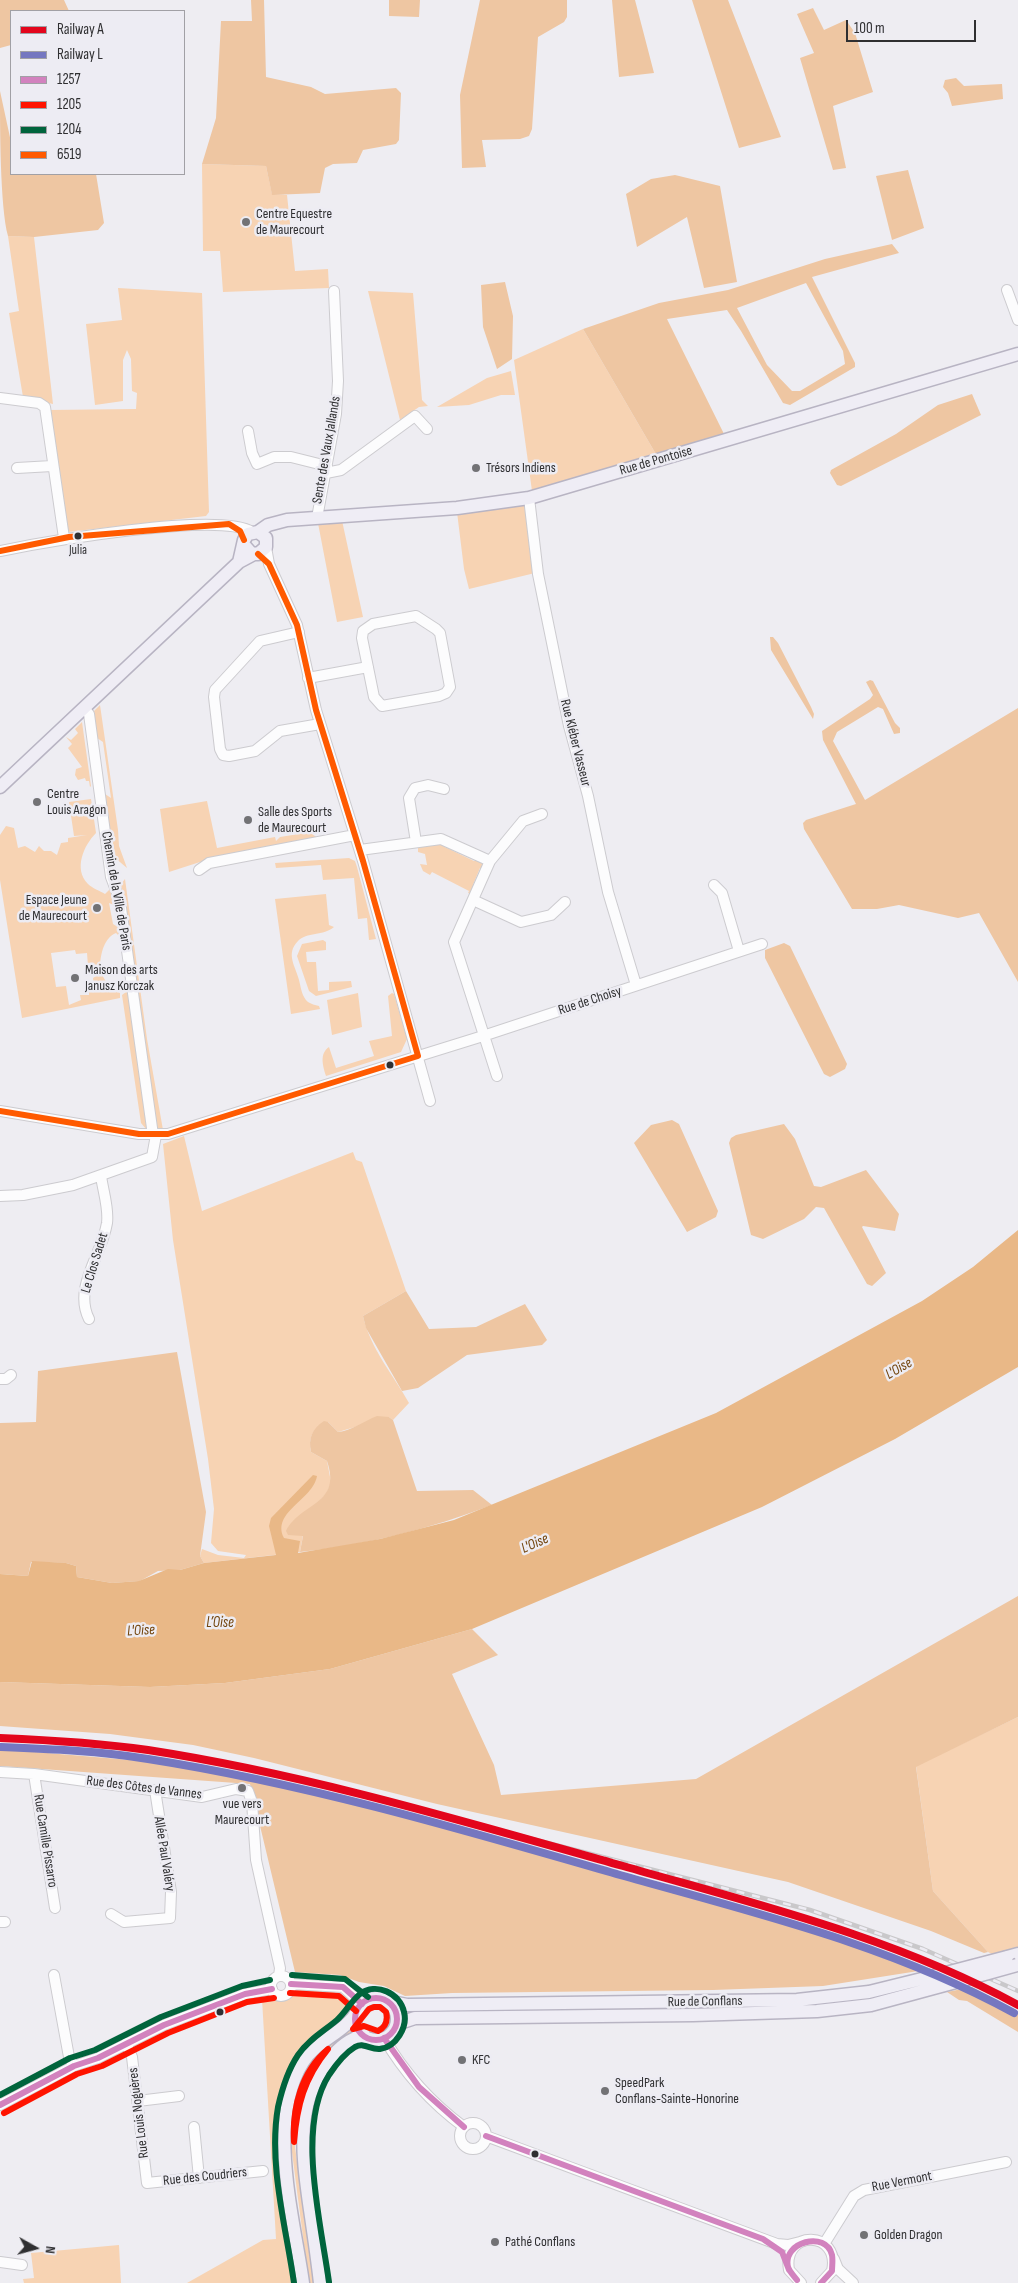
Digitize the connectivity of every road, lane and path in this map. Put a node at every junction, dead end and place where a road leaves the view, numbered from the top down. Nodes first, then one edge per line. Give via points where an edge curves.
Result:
1 (1007, 290) dead end
2 (334, 291) dead end
3 (1018, 320) edge
4 (1018, 354) edge
5 (0, 398) edge
6 (426, 429) dead end
7 (248, 431) dead end
8 (52, 466) junction
9 (17, 468) dead end
10 (326, 470) junction
11 (529, 498) junction
12 (317, 518) junction
13 (64, 538) junction
14 (255, 543) junction
15 (0, 550) edge
16 (299, 632) junction
17 (368, 668) junction
18 (308, 678) junction
19 (88, 705) junction
20 (320, 724) junction
21 (0, 787) edge
22 (444, 789) dead end
23 (542, 814) dead end
24 (355, 835) junction
25 (416, 842) junction
26 (360, 850) junction
27 (490, 861) junction
28 (199, 870) dead end
29 (714, 886) dead end
30 (473, 900) junction
31 (565, 902) dead end
32 (762, 944) dead end
33 (739, 951) junction
34 (636, 985) junction
35 (483, 1036) junction
36 (418, 1056) junction
37 (497, 1076) dead end
38 (430, 1101) dead end
39 (0, 1110) edge
40 (155, 1135) junction
41 (101, 1176) junction
42 (0, 1196) edge
43 (89, 1319) dead end
44 (12, 1375) dead end
45 (0, 1379) edge
46 (0, 1772) edge
47 (34, 1774) junction
48 (155, 1790) junction
49 (55, 1908) dead end
50 (111, 1914) dead end
51 (1015, 1960) edge
52 (54, 1976) dead end
53 (279, 1976) junction
54 (291, 1984) junction
55 (272, 1989) junction
56 (387, 2001) junction
57 (360, 2007) junction
58 (397, 2024) junction
59 (364, 2035) junction
60 (384, 2038) junction
61 (126, 2043) junction
62 (74, 2066) junction
63 (179, 2096) dead end
64 (138, 2101) junction
65 (0, 2105) edge
66 (194, 2127) dead end
67 (464, 2127) junction
68 (486, 2136) junction
69 (1006, 2162) dead end
70 (263, 2171) dead end
71 (199, 2178) junction
72 (147, 2183) joint
73 (763, 2239) junction
74 (804, 2241) junction
75 (824, 2244) junction
76 (833, 2256) junction
77 (0, 2262) edge
78 (22, 2265) dead end
79 (789, 2270) junction
80 (824, 2281) edge
81 (851, 2282) edge
82 (304, 2283) edge
83 (320, 2283) edge
84 (800, 2283) edge

1 - 3 street
2 - 10 street, Sente des Vaux Jallands via 338,381
4 - 11 main road, Rue de Pontoise
5 - 8 street via 43,404
6 - 10 street via 415,416 341,470
7 - 10 street via 252,453 258,464 274,457 291,457
8 - 9 street
8 - 13 street
10 - 12 street, Sente des Vaux Jallands
11 - 12 main road, Rue de Pontoise via 457,508
11 - 34 street, Rue Kléber Vasseur via 538,574 570,732 588,796 608,892
12 - 14 main road, Rue de Pontoise via 285,520
13 - 14 street via 229,524 242,527
13 - 15 street
14 - 16 street via 269,564
14 - 19 main road via 240,562
16 - 18 street
16 - 20 street via 260,641 215,690 220,749 229,756 256,751 280,731
17 - 17 street via 374,697 382,706 439,696 450,686 440,633 416,616 373,624 365,629 362,638
17 - 18 street
18 - 20 street
19 - 21 main road
19 - 40 street, Chemin de la Ville de Paris via 111,877 120,901
20 - 24 street
22 - 25 street via 428,785 415,788 409,798
23 - 27 street via 523,821
24 - 26 street
24 - 28 street via 210,863
25 - 26 street
25 - 27 street via 444,840
26 - 36 street
27 - 30 street
29 - 33 street via 722,893
30 - 31 street via 521,922 551,915
30 - 35 street via 454,942
32 - 33 street, Rue de Choisy
33 - 34 street, Rue de Choisy
34 - 35 street, Rue de Choisy
35 - 36 street, Rue de Choisy
35 - 37 street
36 - 38 street
36 - 40 street, Rue de Choisy via 179,1132
39 - 40 street, Rue de Choisy
40 - 41 street, Chemin de la Ville de Paris via 152,1157
41 - 42 street via 41,1192
41 - 43 street, Le Clos Sadet via 107,1220 85,1286 84,1308
44 - 45 street
46 - 47 street, Rue des Côtes de Vannes
47 - 48 street, Rue des Côtes de Vannes
47 - 49 street, Rue Camille Pissarro
48 - 50 street, Allée Paul Valéry via 171,1892 170,1918 124,1922
48 - 53 street, Rue des Côtes de Vannes via 202,1797 242,1790 248,1792 252,1798 256,1860 280,1968
51 - 56 main road, Rue de Conflans, bridge via 868,1992 805,2000 407,2005
51 - 58 main road, Rue de Conflans, bridge via 956,1982 871,2005 817,2011 415,2018
52 - 62 street via 69,2057
53 - 54 street via 288,1978
53 - 55 street via 274,1980
54 - 55 street via 285,1995 278,1995
54 - 57 street via 326,1984 343,1988
55 - 61 street via 217,2004
56 - 57 main road via 374,1998
56 - 58 main road via 396,2011
57 - 59 main road via 356,2025
57 - 82 main road via 304,2061 287,2106 284,2148
58 - 60 main road
59 - 60 main road via 374,2040
59 - 83 main road via 348,2041 327,2062 312,2091 303,2124 304,2165
60 - 67 street via 406,2073 434,2104
61 - 62 street
61 - 64 street, Rue Louis Noguères via 132,2057
62 - 65 street
63 - 64 street
64 - 72 street, Rue Louis Noguères
66 - 71 street
67 - 68 street via 472,2123 480,2125
67 - 68 street via 460,2138 468,2148 480,2147
68 - 73 street
69 - 75 street, Rue Vermont via 864,2190 854,2196
70 - 71 street, Rue des Coudriers
71 - 72 street, Rue des Coudriers
73 - 74 street via 784,2245
73 - 79 street via 782,2252
74 - 75 street via 811,2239
74 - 79 street via 792,2249
75 - 76 street
76 - 80 street via 832,2271
76 - 81 street via 838,2269
77 - 78 street
79 - 84 street
80 - 81 street via 837,2276

